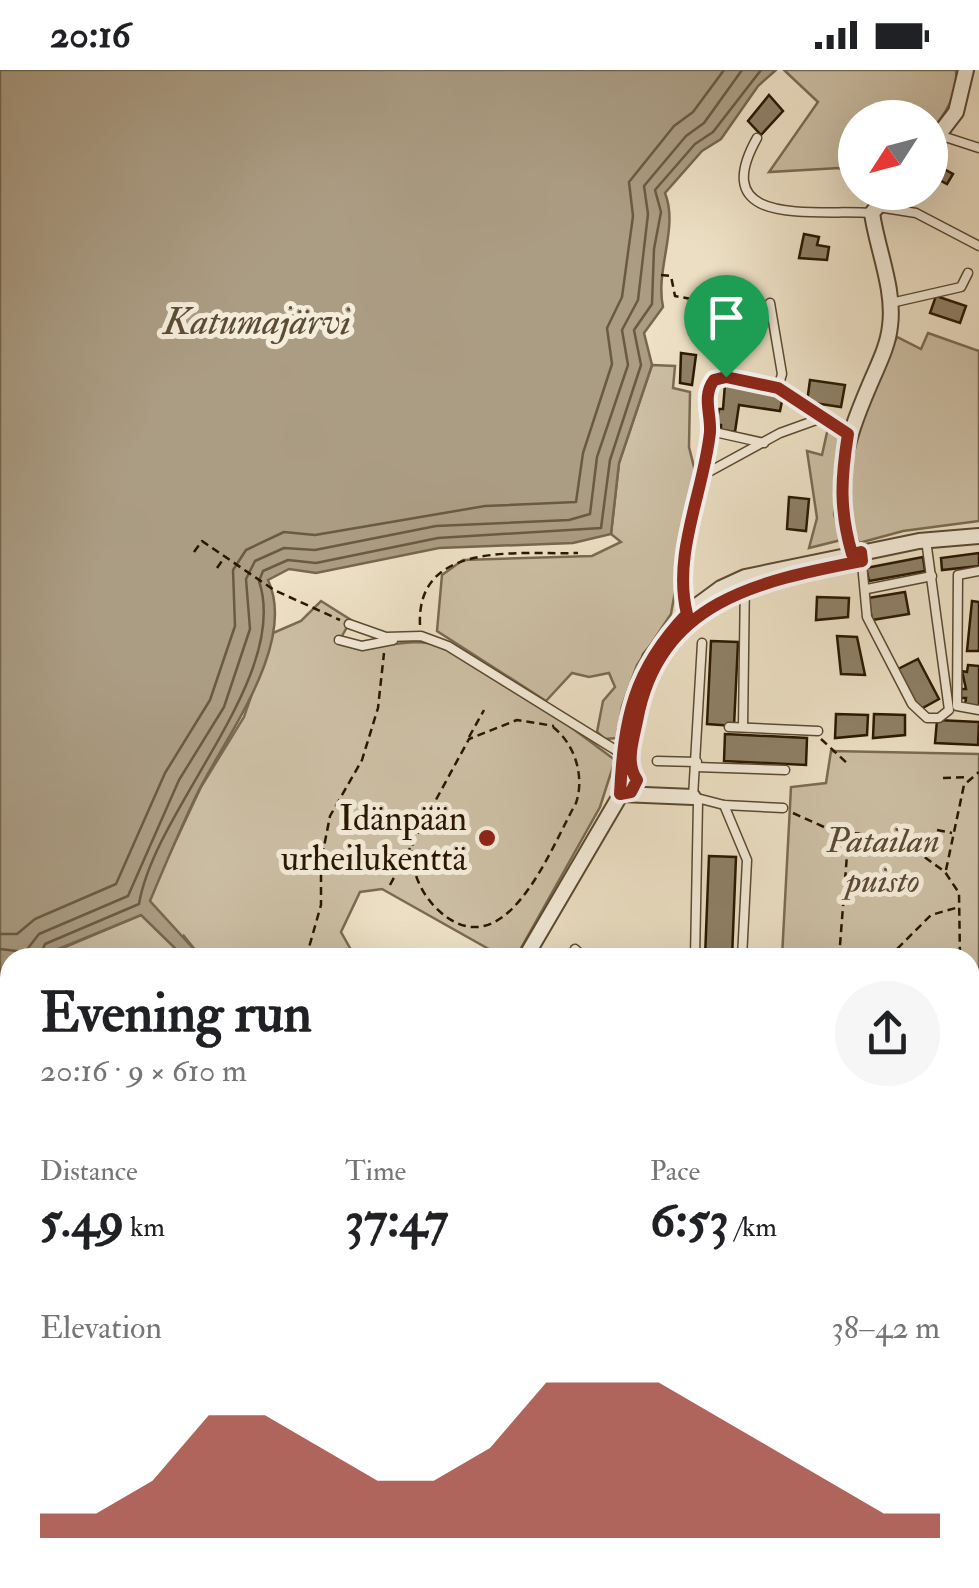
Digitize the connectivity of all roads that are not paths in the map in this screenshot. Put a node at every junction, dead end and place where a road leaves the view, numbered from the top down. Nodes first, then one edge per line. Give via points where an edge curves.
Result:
1 (966, 70) edge
2 (948, 122) edge
3 (757, 138) dead end
4 (948, 142) edge
5 (979, 148) edge
6 (838, 209) edge
7 (875, 210) joint
8 (979, 246) edge
9 (968, 273) dead end
10 (770, 303) road end
11 (891, 303) junction
12 (778, 388) junction
13 (819, 419) junction
14 (710, 431) junction
15 (848, 434) junction
16 (764, 442) junction
17 (705, 474) junction
18 (979, 536) edge
19 (926, 540) junction
20 (857, 553) junction
21 (979, 571) edge
22 (932, 576) junction
23 (745, 577) junction
24 (867, 590) junction
25 (687, 614) junction
26 (349, 624) road end
27 (402, 638) junction
28 (339, 640) dead end
29 (702, 643) dead end
30 (979, 710) edge
31 (743, 727) junction
32 (729, 728) dead end
33 (818, 731) road end
34 (622, 754) junction
35 (657, 761) dead end
36 (696, 764) junction
37 (785, 770) dead end
38 (620, 794) junction
39 (696, 800) junction
40 (724, 806) junction
41 (783, 808) road end
42 (532, 948) edge
43 (695, 948) edge
44 (743, 948) edge

1 - 2 street
3 - 6 lane via 746,157 745,194 760,206
4 - 5 lane
7 - 8 lane via 916,213
7 - 11 street
9 - 11 lane via 961,287
10 - 12 lane via 782,374
11 - 15 street via 887,342
12 - 13 lane
12 - 14 lane via 714,380 707,390
13 - 15 lane
13 - 16 lane
14 - 16 lane
14 - 17 lane
15 - 20 street via 840,512
16 - 17 lane
17 - 25 lane via 681,588
18 - 19 street
19 - 20 street
19 - 22 lane
20 - 23 street
20 - 24 lane
21 - 30 lane via 958,575 957,706
22 - 24 lane
22 - 24 lane via 949,710 939,718 927,718 912,704 867,618
23 - 25 street
23 - 31 lane
25 - 34 street via 640,676
26 - 27 lane
27 - 28 lane via 362,646
27 - 34 lane via 421,636 448,646
29 - 36 lane
31 - 32 lane
31 - 33 lane
34 - 38 street
35 - 36 lane
36 - 37 lane
36 - 39 lane
38 - 39 street
38 - 42 street
39 - 40 lane
39 - 43 lane
40 - 41 lane
40 - 44 lane via 747,860

